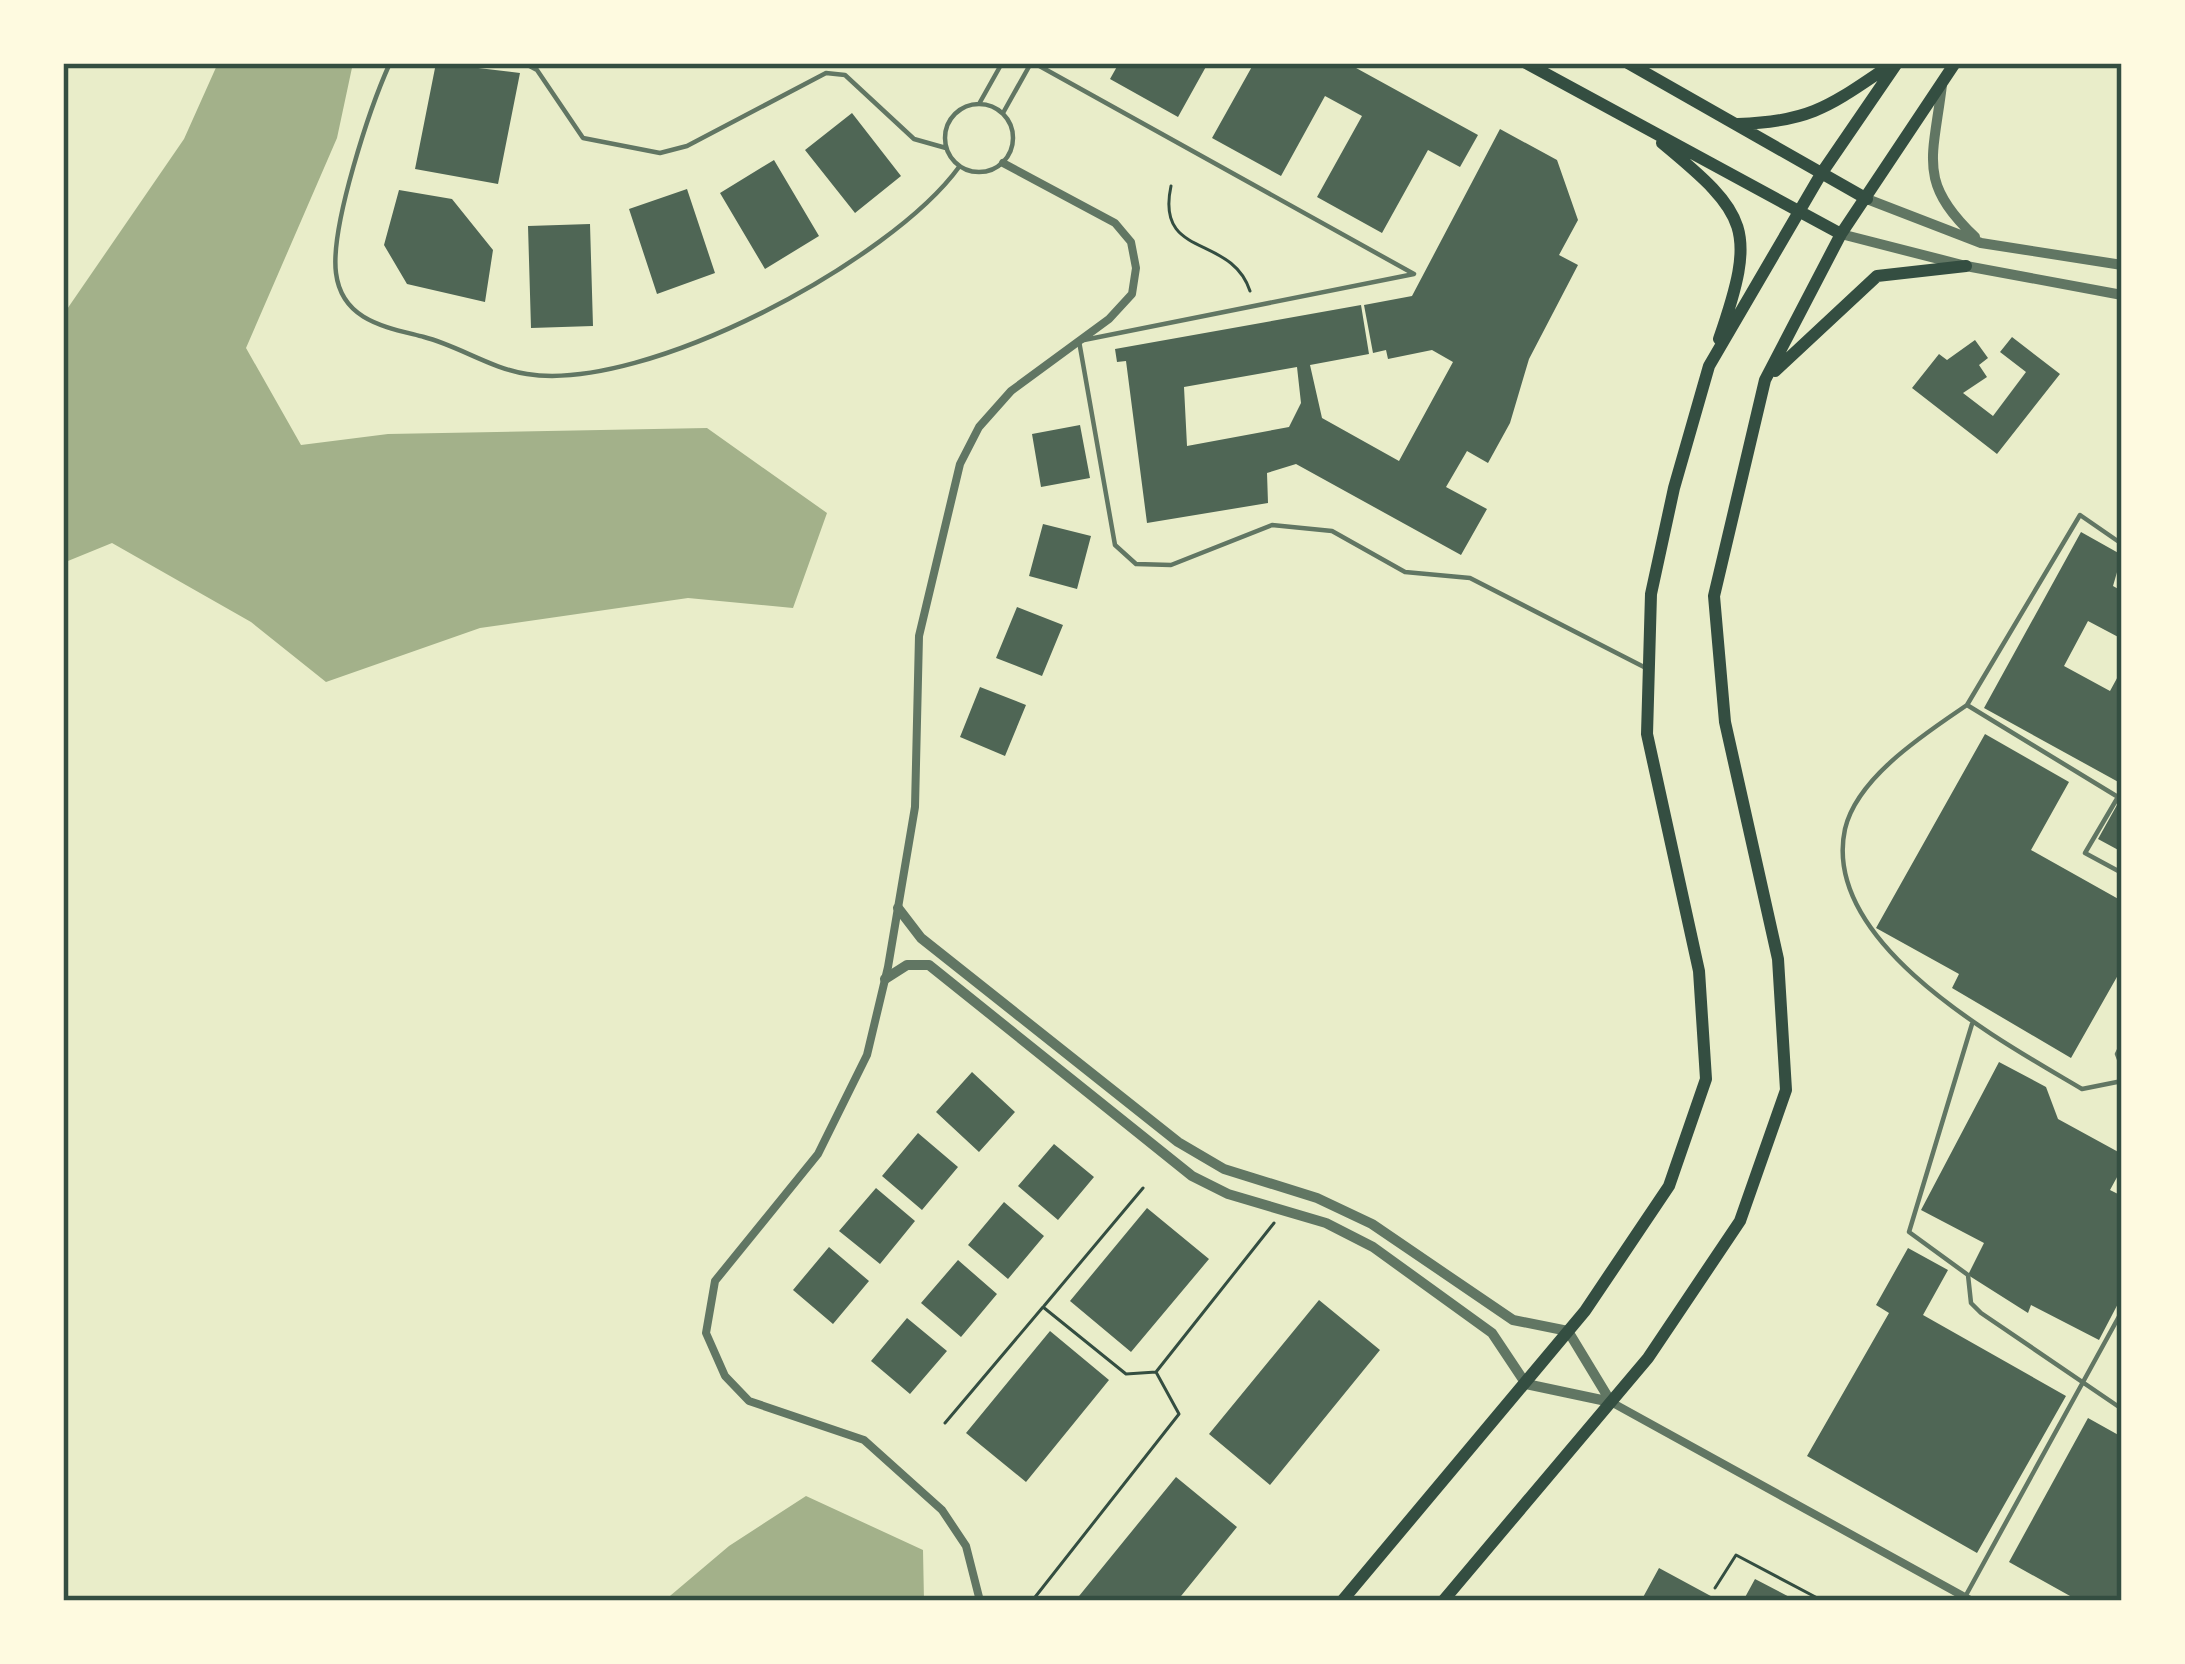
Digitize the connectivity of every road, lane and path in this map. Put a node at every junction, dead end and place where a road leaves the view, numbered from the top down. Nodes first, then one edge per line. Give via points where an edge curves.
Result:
1 (390, 63) edge
2 (524, 63) edge
3 (1002, 63) edge
4 (1033, 63) edge
5 (1526, 63) edge
6 (1628, 63) edge
7 (1895, 63) edge
8 (1955, 63) edge
9 (1944, 76) junction
10 (979, 104) junction
11 (1003, 113) junction
12 (1638, 123) junction
13 (1738, 124) junction
14 (946, 148) junction
15 (1003, 163) junction
16 (959, 166) junction
17 (1821, 174) junction
18 (1171, 186) dead end
19 (1867, 199) junction
20 (1799, 210) junction
21 (1841, 234) junction
22 (1981, 244) junction
23 (2122, 265) edge
24 (1966, 266) junction
25 (2122, 295) edge
26 (1256, 306) junction
27 (1079, 341) junction
28 (1709, 366) junction
29 (1765, 380) junction
30 (2122, 544) edge
31 (1649, 670) junction
32 (1967, 705) junction
33 (2122, 873) edge
34 (898, 908) junction
35 (885, 979) junction
36 (1972, 1024) junction
37 (2122, 1044) edge
38 (2122, 1067) edge
39 (2122, 1082) edge
40 (1143, 1188) dead end
41 (1284, 1211) junction
42 (1043, 1307) junction
43 (2122, 1311) edge
44 (1568, 1331) junction
45 (1156, 1372) junction
46 (2085, 1379) junction
47 (1526, 1384) junction
48 (1611, 1402) junction
49 (2122, 1409) edge
50 (945, 1423) dead end
51 (1714, 1588) dead end
52 (1968, 1599) edge
53 (980, 1601) edge
54 (1032, 1601) edge
55 (1342, 1601) edge
56 (1443, 1601) edge
57 (1823, 1601) edge

1 - 16 lane via 338,221 335,277 368,322 525,374 632,365 753,315 854,260 941,191
2 - 14 lane via 583,138 660,153 687,146 826,74 845,75 914,139
3 - 10 lane
4 - 11 lane
4 - 26 lane via 1414,274
5 - 12 main road
6 - 13 main road
7 - 13 main road via 1793,123
7 - 17 main road
8 - 9 main road
9 - 19 main road
9 - 22 street via 1935,192
10 - 11 lane
10 - 14 lane via 953,115
11 - 15 lane via 1013,132
12 - 20 main road
12 - 28 main road via 1725,195 1737,226 1741,274
13 - 17 main road
14 - 16 lane
15 - 16 lane via 982,172
15 - 27 street via 1114,223 1131,242 1132,294
17 - 19 main road
17 - 20 main road
18 - 26 path via 1174,229 1238,265
19 - 21 main road
19 - 22 street
20 - 21 main road
20 - 28 main road
21 - 24 street
21 - 29 main road
22 - 23 street
24 - 25 street
24 - 29 main road via 1877,276
26 - 27 lane
27 - 31 lane via 1115,545 1136,564 1171,565 1272,525 1332,531 1405,572 1470,578
27 - 34 street via 1011,391 960,464 919,636 914,807
28 - 31 main road via 1651,594
29 - 48 main road via 1714,596 1725,722 1778,959 1786,1090 1740,1221
30 - 32 lane via 2080,515
31 - 44 main road via 1647,734 1699,971 1706,1079 1670,1186
32 - 33 lane via 2118,797 2085,853
32 - 36 lane via 1868,789 1845,829 1848,882 1865,921
34 - 35 street
34 - 44 street via 921,938 1178,1142 1224,1169 1372,1224 1513,1320
35 - 41 street via 907,964 928,965 1192,1176
35 - 53 street via 847,1102 793,1188 715,1281 706,1333 724,1376 749,1400 863,1440 942,1510 966,1546
36 - 39 lane via 2082,1089
36 - 46 lane via 1909,1232 1968,1275 1971,1303 1981,1313
37 - 38 lane
40 - 42 path
41 - 45 path
41 - 47 street via 1373,1246 1492,1334
42 - 45 path via 1126,1374
42 - 50 path
43 - 46 lane
44 - 47 main road
44 - 48 street
45 - 54 path via 1179,1414
46 - 49 lane
46 - 52 lane
47 - 48 street
47 - 55 main road
48 - 52 street
48 - 56 main road
51 - 57 path via 1736,1555

